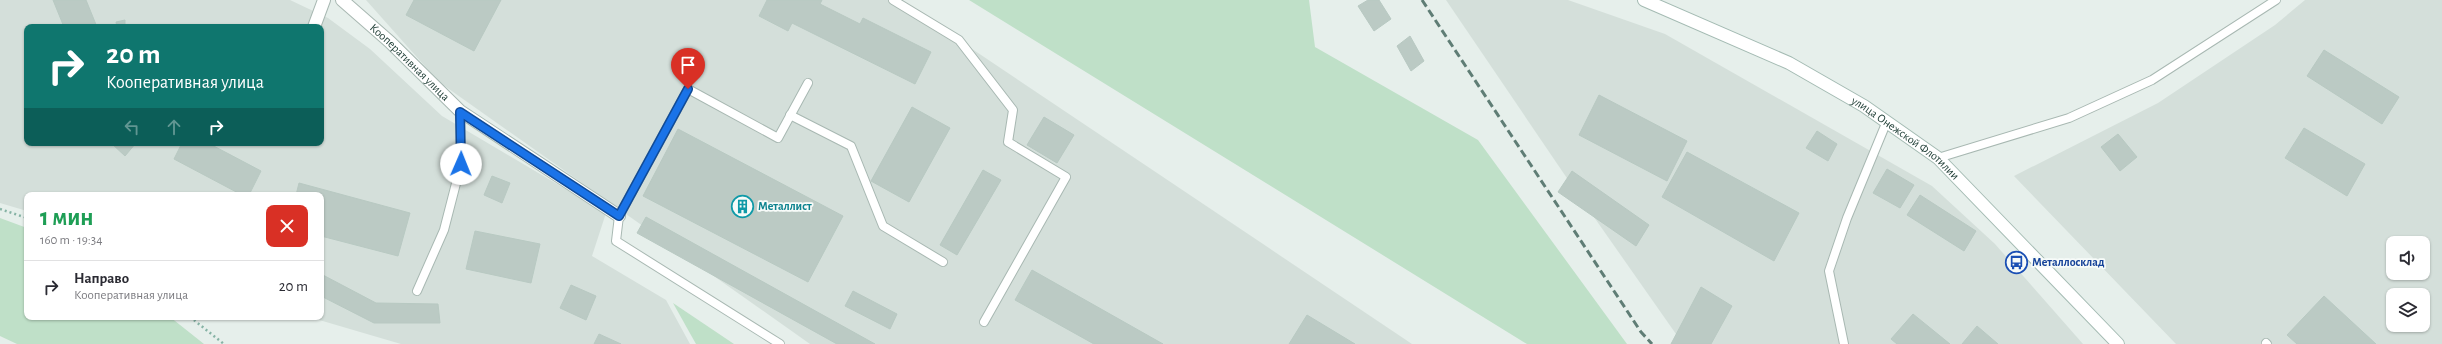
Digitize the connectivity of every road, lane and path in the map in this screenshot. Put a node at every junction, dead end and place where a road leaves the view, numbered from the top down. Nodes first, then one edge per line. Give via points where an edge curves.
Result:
1 (324, 0) edge
2 (342, 0) edge
3 (893, 0) edge
4 (1644, 0) edge
5 (2276, 0) edge
6 (315, 24) edge
7 (808, 83) dead end
8 (460, 112) junction
9 (790, 115) junction
10 (1887, 121) junction
11 (1938, 158) junction
12 (0, 209) edge
13 (619, 216) junction
14 (24, 217) edge
15 (943, 262) dead end
16 (417, 291) dead end
17 (194, 320) edge
18 (984, 322) dead end
19 (224, 344) edge
20 (780, 344) edge
21 (1844, 344) edge
22 (2118, 344) edge

1 - 6 street
2 - 8 street, Кооперативная улица via 390,42
3 - 18 lane via 959,40 1013,110 1008,142 1066,177
4 - 10 lane via 1790,63
5 - 11 lane via 2152,80 2069,118
7 - 9 lane
8 - 13 street, Кооперативная улица
8 - 16 lane via 461,164 444,230
9 - 13 lane via 778,138 688,89
9 - 15 lane via 851,146 883,226
10 - 11 lane
10 - 21 lane via 1847,218 1829,271
11 - 22 street, улица Онежской Флотилии
12 - 14 path
13 - 20 lane via 616,241
17 - 19 path

